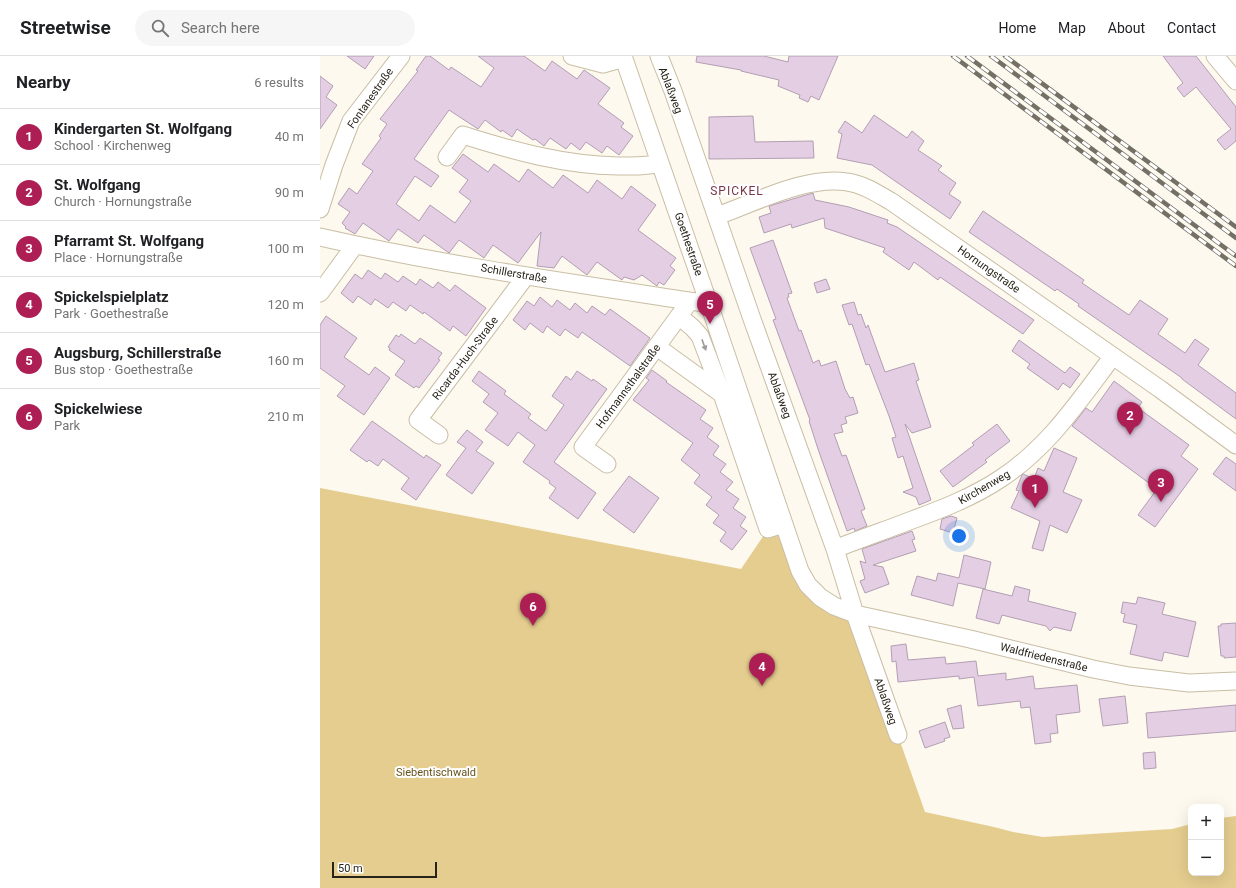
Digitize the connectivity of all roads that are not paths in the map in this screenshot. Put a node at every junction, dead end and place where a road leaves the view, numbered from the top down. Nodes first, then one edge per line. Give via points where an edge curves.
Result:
1 (401, 56) edge
2 (572, 56) edge
3 (659, 56) edge
4 (1215, 56) edge
5 (623, 57) edge
6 (1236, 81) edge
7 (447, 157) dead end
8 (660, 163) junction
9 (320, 209) edge
10 (717, 216) junction
11 (320, 237) edge
12 (355, 245) junction
13 (526, 276) junction
14 (320, 293) edge
15 (690, 301) junction
16 (709, 304) junction
17 (679, 316) junction
18 (657, 347) junction
19 (1113, 356) junction
20 (722, 394) junction
21 (439, 435) dead end
22 (1236, 445) edge
23 (607, 464) dead end
24 (784, 524) junction
25 (835, 549) junction
26 (855, 614) junction
27 (1236, 681) edge
28 (898, 735) dead end

1 - 9 street, Fontanestraße via 351,121
2 - 5 street via 603,64
3 - 10 street, Ablaßweg
4 - 6 street
5 - 8 street, Goethestraße
7 - 8 street via 463,135 533,155 593,166 647,167
8 - 16 street, Goethestraße
10 - 19 street, Hornungstraße via 803,185 830,180 864,187 892,202
10 - 25 street, Ablaßweg
11 - 12 street, Schillerstraße
12 - 13 street, Schillerstraße
12 - 14 street
13 - 15 street, Schillerstraße
13 - 21 street, Ricarda-Huch-Straße via 418,420
15 - 16 street, Schillerstraße
15 - 17 street, Hofmannsthalstraße
16 - 24 street, Goethestraße
17 - 18 street, Hofmannsthalstraße
17 -> 20 street via 700,336
18 - 20 street
18 - 23 street, Hofmannsthalstraße via 583,447
19 - 22 street, Hornungstraße
19 - 25 street, Kirchenweg via 1064,421 1027,459 1000,480 942,509
20 - 24 street via 768,529
24 - 26 street, Goethestraße via 808,585 820,597
25 - 26 street, Ablaßweg
26 - 27 street, Waldfriedenstraße via 1129,676 1189,683
26 - 28 street, Ablaßweg

